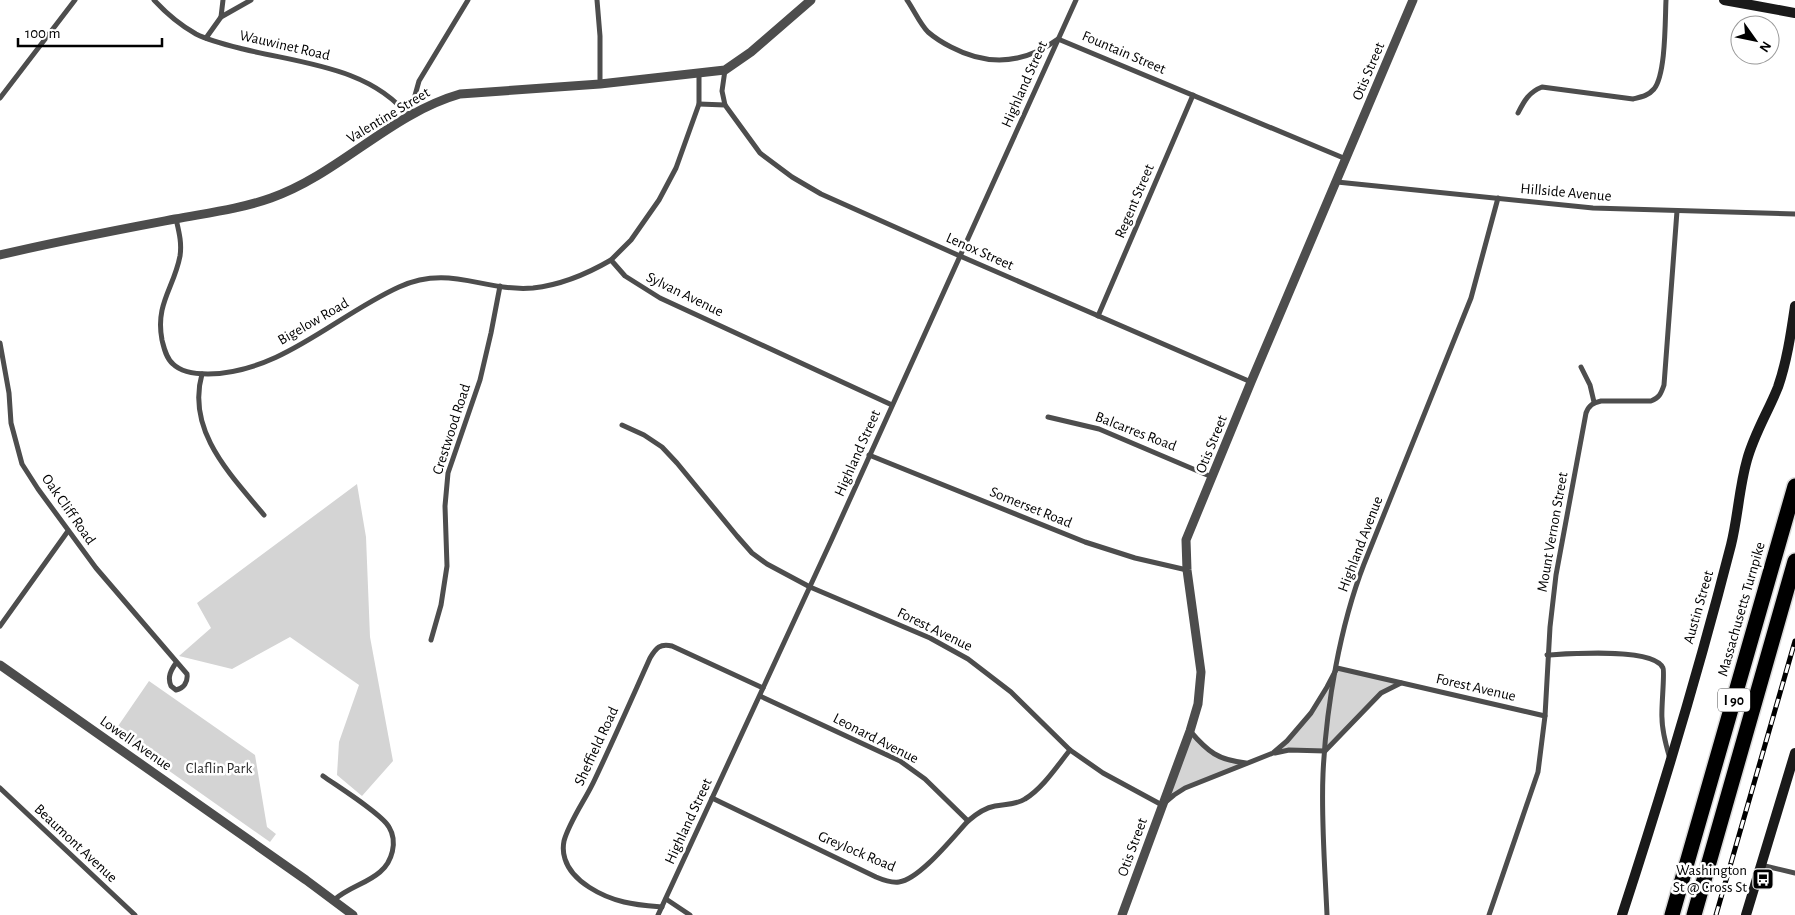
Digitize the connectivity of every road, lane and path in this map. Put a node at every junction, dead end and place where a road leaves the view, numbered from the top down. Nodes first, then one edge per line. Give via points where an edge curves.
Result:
1 (74, 0) edge
2 (154, 0) edge
3 (224, 0) edge
4 (251, 0) edge
5 (468, 0) edge
6 (597, 0) edge
7 (811, 0) edge
8 (908, 0) edge
9 (1076, 0) edge
10 (1413, 0) edge
11 (1666, 0) edge
12 (1724, 0) edge
13 (1795, 13) edge
14 (220, 17) junction
15 (206, 38) junction
16 (1058, 39) junction
17 (724, 70) junction
18 (699, 74) junction
19 (600, 84) junction
20 (1193, 95) junction
21 (0, 98) edge
22 (699, 104) junction
23 (725, 105) junction
24 (1518, 113) dead end
25 (409, 117) junction
26 (1346, 159) junction
27 (1337, 182) junction
28 (1498, 198) junction
29 (1677, 211) junction
30 (1795, 214) edge
31 (176, 219) junction
32 (0, 255) edge
33 (960, 256) junction
34 (611, 260) junction
35 (500, 286) junction
36 (1795, 306) edge
37 (1098, 316) junction
38 (0, 343) edge
39 (2, 360) edge
40 (1581, 367) dead end
41 (202, 374) junction
42 (1251, 382) junction
43 (1594, 402) junction
44 (892, 405) junction
45 (1048, 418) dead end
46 (622, 425) dead end
47 (870, 455) junction
48 (1212, 476) junction
49 (1795, 486) edge
50 (264, 515) dead end
51 (68, 531) junction
52 (1795, 561) edge
53 (1187, 570) junction
54 (810, 586) junction
55 (0, 626) edge
56 (431, 640) dead end
57 (1547, 655) junction
58 (176, 662) junction
59 (0, 665) edge
60 (1337, 668) junction
61 (1402, 683) junction
62 (763, 688) junction
63 (760, 696) junction
64 (1544, 716) junction
65 (1190, 731) junction
66 (1070, 750) junction
67 (1325, 751) junction
68 (1795, 753) edge
69 (1273, 754) junction
70 (1670, 761) junction
71 (1248, 764) junction
72 (323, 776) dead end
73 (0, 788) edge
74 (712, 798) junction
75 (1162, 805) junction
76 (968, 821) junction
77 (1761, 865) junction
78 (1795, 873) edge
79 (334, 900) junction
80 (666, 900) junction
81 (662, 907) junction
82 (135, 915) edge
83 (353, 915) edge
84 (658, 915) edge
85 (690, 915) edge
86 (1122, 915) edge
87 (1327, 915) edge
88 (1489, 915) edge
89 (1622, 915) edge
90 (1672, 915) edge
91 (1694, 915) edge
92 (1746, 915) edge

1 - 21 street
2 - 15 street, Wauwinet Road via 177,22
3 - 14 street
4 - 14 street
5 - 25 street via 419,81
6 - 19 street
7 - 17 street, Valentine Street via 752,52
8 - 16 street, Fountain Street via 928,32 978,59 1014,59 1046,48
9 - 16 street, Highland Street
10 - 26 street, Otis Street
11 - 24 street via 1659,80 1645,96 1633,99 1542,87 1533,91
12 - 13 main road
14 - 15 street
15 - 25 street, Wauwinet Road via 334,69 386,94
16 - 20 street, Fountain Street
16 - 33 street, Highland Street
17 - 18 street, Valentine Street
17 - 23 street via 722,91
18 - 19 street, Valentine Street
18 - 22 street
19 - 25 street, Valentine Street via 460,94 440,100
20 - 26 street, Fountain Street
20 - 37 street, Regent Street
22 - 23 street
22 - 34 street via 676,168 659,200
23 - 33 street, Lenox Street via 760,153 792,176 821,194
25 - 31 street, Valentine Street via 293,189 230,209
26 - 27 street, Otis Street
27 - 28 street, Hillside Avenue
27 - 42 street, Otis Street
28 - 29 street, Hillside Avenue via 1593,208
28 - 60 street, Highland Avenue via 1477,281 1355,587
29 - 30 street, Hillside Avenue
29 - 43 street via 1662,392 1651,401
31 - 32 street, Valentine Street
31 - 41 street, Bigelow Road via 181,241 180,255 161,312 162,336 168,358 174,365
33 - 37 street, Lenox Street
33 - 44 street, Highland Street
34 - 35 street, Bigelow Road via 564,282 532,288
34 - 44 street, Sylvan Avenue via 625,276 660,298
35 - 41 street, Bigelow Road via 452,278 419,280 385,294 272,360 234,372
35 - 56 street, Crestwood Road via 480,380 448,473 445,506 448,566
36 - 70 main road, Austin Street via 1780,379 1746,462 1731,546
37 - 42 street, Lenox Street
38 - 39 street, Oak Cliff Road
39 - 51 street, Oak Cliff Road via 11,423 22,464
40 - 43 street
41 - 50 street via 198,394 200,421 220,462
42 - 48 street, Otis Street
43 - 57 street, Mount Vernon Street via 1586,413 1556,575
44 - 47 street, Highland Street
45 - 48 street, Balcarres Road via 1100,429
46 - 54 street, Forest Avenue via 662,447 752,553 781,573
47 - 53 street, Somerset Road via 1085,542
47 - 54 street, Highland Street
48 - 53 street, Otis Street via 1186,540
49 - 90 highway, Massachusetts Turnpike / I 90
51 - 55 street
51 - 58 street, Oak Cliff Road
52 - 91 highway, I 90
53 - 65 street, Otis Street via 1202,672
54 - 62 street, Highland Street
54 - 66 street, Forest Avenue via 930,638 968,659 1011,692
57 - 64 street, Mount Vernon Street
57 - 70 street via 1619,654 1659,663 1664,674 1663,735
58 - 58 street, Oak Cliff Road via 169,680 176,690 184,686 187,676
59 - 79 street, Lowell Avenue
60 - 61 street, Forest Avenue
60 - 67 street, Highland Avenue
60 - 69 street via 1311,713
61 - 64 street, Forest Avenue
61 - 67 street via 1381,693
62 - 63 street, Highland Street
62 - 81 street, Sheffield Road via 672,646 658,646 568,830 563,851 570,870 578,879 616,900
63 - 74 street, Highland Street
63 - 76 street, Leonard Avenue via 900,761 925,779
64 - 88 street, Mount Vernon Street via 1533,788
65 - 71 street via 1212,754
65 - 75 street, Otis Street
66 - 75 street, Forest Avenue via 1103,773
66 - 76 street, Greylock Road via 1025,800 986,808
67 - 69 street via 1289,750
67 - 87 street, Highland Avenue via 1323,795
68 - 77 main road
69 - 71 street
70 - 89 main road, Austin Street
71 - 75 street via 1185,788
72 - 79 street via 383,820 391,831 394,845 391,858 379,873
73 - 82 street, Beaumont Avenue
74 - 76 street, Greylock Road via 888,881 898,882 920,871
74 - 80 street, Highland Street
75 - 86 street, Otis Street
77 - 78 street
77 - 92 main road
79 - 83 street, Lowell Avenue
80 - 81 street, Highland Street
80 - 85 street
81 - 84 street, Highland Street

